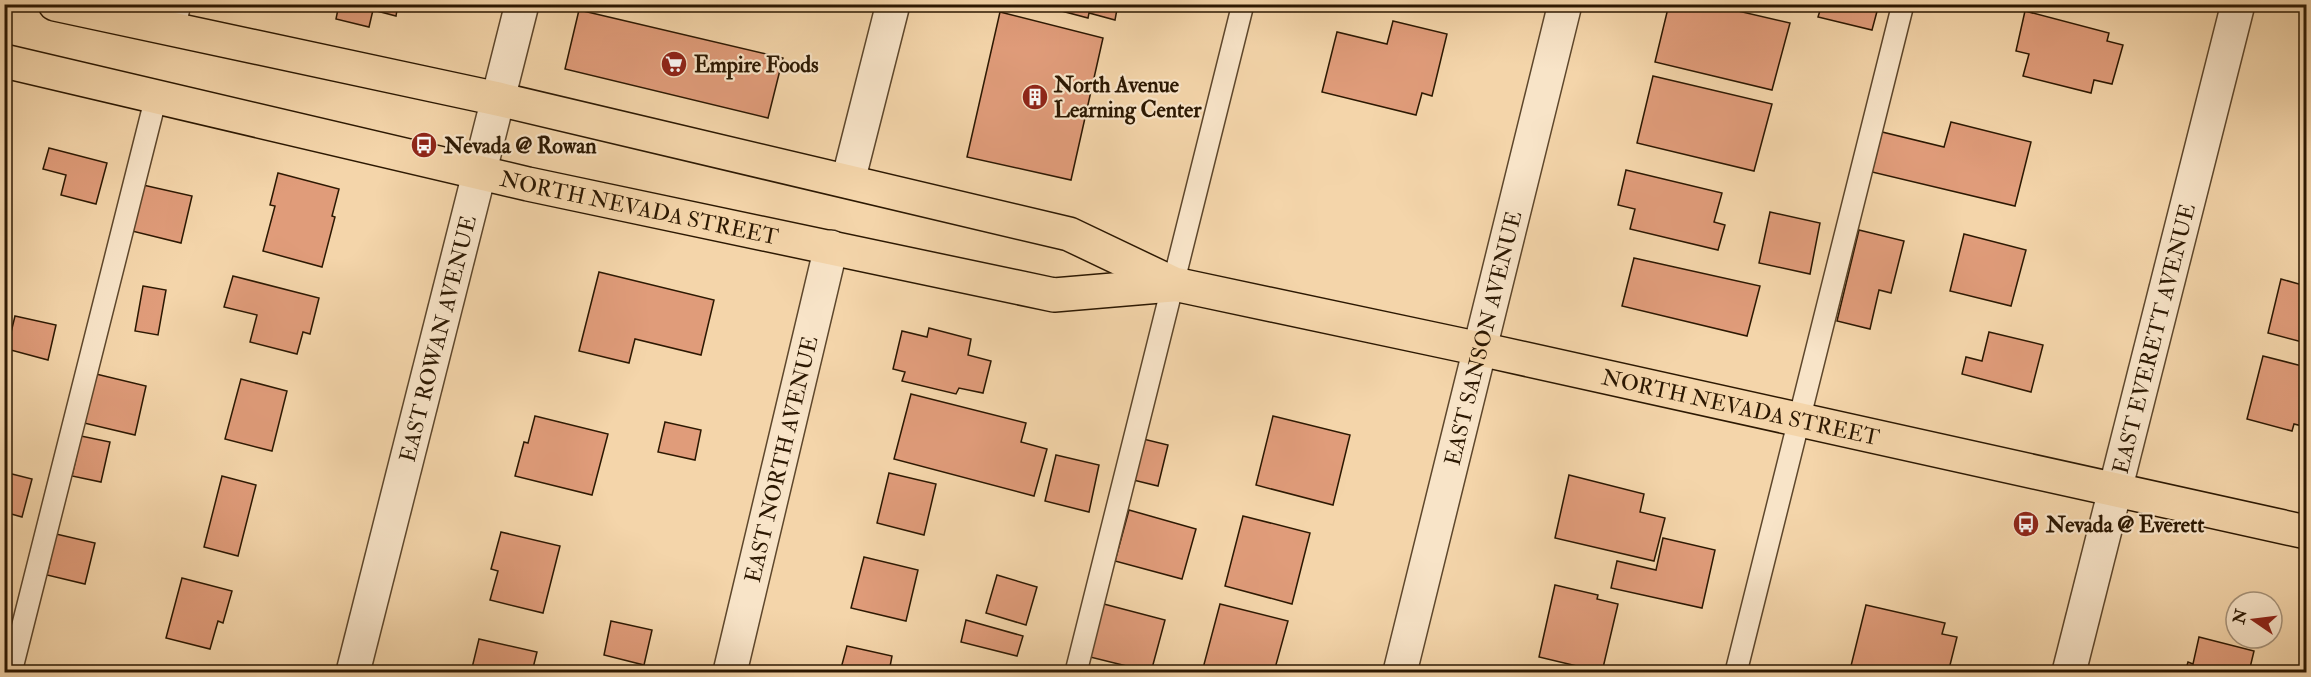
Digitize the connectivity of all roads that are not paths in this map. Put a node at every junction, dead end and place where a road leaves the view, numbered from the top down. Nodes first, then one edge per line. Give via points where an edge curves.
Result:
1 (55, 4) edge
2 (522, 4) edge
3 (893, 4) edge
4 (1243, 4) edge
5 (1565, 4) edge
6 (1903, 4) edge
7 (2238, 4) edge
8 (177, 17) edge
9 (4, 61) edge
10 (156, 97) junction
11 (498, 99) junction
12 (479, 173) junction
13 (848, 181) junction
14 (831, 247) junction
15 (1174, 284) junction
16 (1480, 349) junction
17 (1799, 419) junction
18 (2115, 489) junction
19 (2307, 532) edge
20 (11, 672) edge
21 (353, 672) edge
22 (730, 672) edge
23 (1076, 672) edge
24 (1401, 672) edge
25 (1736, 672) edge
26 (2069, 672) edge

1 - 8 main road, NORTH NEVADA STREET
2 - 11 street, EAST ROWAN AVENUE
3 - 13 street
4 - 15 lane
5 - 16 street, EAST SANSON AVENUE
6 - 17 lane
7 - 18 street, EAST EVERETT AVENUE
8 - 11 main road, NORTH NEVADA STREET
9 - 10 main road, NORTH NEVADA STREET
10 - 12 main road, NORTH NEVADA STREET
10 - 20 lane
11 - 12 street, EAST ROWAN AVENUE
11 - 13 main road, NORTH NEVADA STREET
12 - 14 main road, NORTH NEVADA STREET
12 - 21 street, EAST ROWAN AVENUE
13 - 15 main road, NORTH NEVADA STREET via 1069,234
14 - 15 main road, NORTH NEVADA STREET via 1054,295
14 - 22 street, EAST NORTH AVENUE
15 - 16 main road, NORTH NEVADA STREET
15 - 23 lane
16 - 17 main road, NORTH NEVADA STREET
16 - 24 street, EAST SANSON AVENUE
17 - 18 main road, NORTH NEVADA STREET
17 - 25 lane
18 - 19 main road, NORTH NEVADA STREET
18 - 26 street, EAST EVERETT AVENUE

